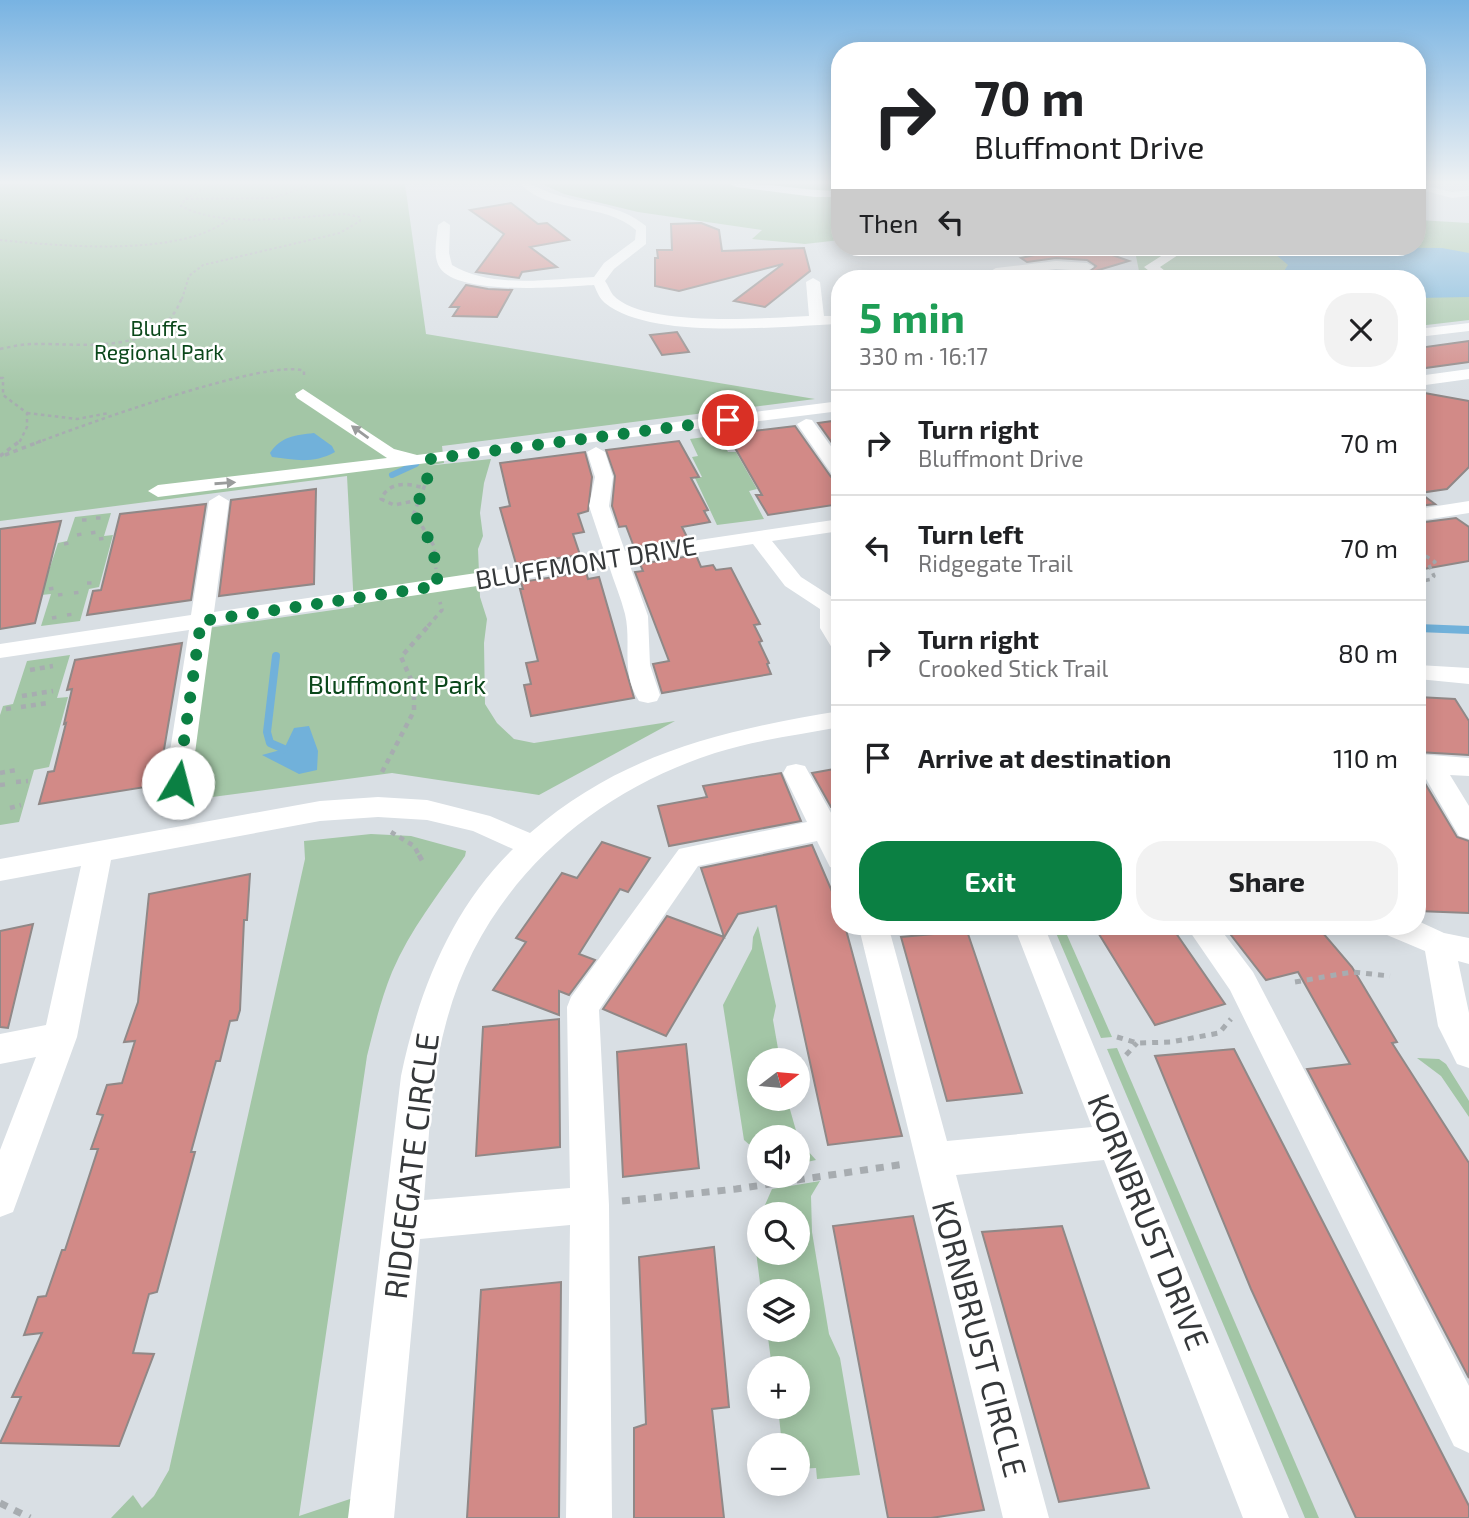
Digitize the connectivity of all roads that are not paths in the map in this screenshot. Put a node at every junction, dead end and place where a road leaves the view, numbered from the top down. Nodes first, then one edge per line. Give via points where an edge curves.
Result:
1 (443, 255) edge
2 (623, 255) edge
3 (1169, 256) edge
4 (1087, 267) dead end
5 (1028, 270) edge
6 (1155, 270) edge
7 (598, 281) junction
8 (813, 282) dead end
9 (1469, 312) edge
10 (1426, 316) edge
11 (817, 320) junction
12 (831, 320) edge
13 (1469, 327) edge
14 (1426, 332) edge
15 (1469, 374) edge
16 (1426, 380) edge
17 (303, 394) dead end
18 (831, 406) edge
19 (806, 424) dead end
20 (596, 452) dead end
21 (831, 459) edge
22 (425, 460) junction
23 (158, 491) dead end
24 (219, 500) dead end
25 (1469, 506) edge
26 (1426, 514) edge
27 (831, 526) edge
28 (759, 537) junction
29 (617, 557) junction
30 (831, 605) edge
31 (201, 621) junction
32 (0, 651) edge
33 (1426, 673) edge
34 (1469, 676) edge
35 (648, 695) dead end
36 (831, 721) edge
37 (1426, 764) edge
38 (1426, 767) edge
39 (1469, 767) edge
40 (796, 773) dead end
41 (178, 783) dead end
42 (1469, 829) edge
43 (831, 840) edge
44 (831, 844) edge
45 (533, 846) junction
46 (98, 852) junction
47 (0, 870) edge
48 (876, 935) edge
49 (1033, 935) edge
50 (1207, 935) edge
51 (1421, 935) edge
52 (1454, 948) edge
53 (60, 1037) junction
54 (0, 1049) edge
55 (1469, 1053) edge
56 (1116, 1142) junction
57 (932, 1160) junction
58 (0, 1199) edge
59 (590, 1205) junction
60 (403, 1221) junction
61 (1469, 1431) edge
62 (371, 1518) edge
63 (589, 1518) edge
64 (1026, 1518) edge
65 (1266, 1518) edge

1 - 7 street via 447,268 482,282
2 - 7 street
3 - 6 street via 1150,267
4 - 5 street via 1056,265
7 - 11 street via 609,300 639,314 669,320
8 - 11 street
9 - 10 street
11 - 12 street
13 - 14 street
15 - 16 street
22 -> 17 street via 388,453
18 - 22 street
19 - 21 street
20 - 29 street via 604,477 599,506
23 -> 22 street
24 - 31 street
25 - 26 street
27 - 28 street, BLUFFMONT DRIVE
28 - 29 street, BLUFFMONT DRIVE
28 - 30 street via 800,590
29 - 31 street, BLUFFMONT DRIVE
29 - 35 street via 637,616 638,665
31 - 32 street, BLUFFMONT DRIVE
31 - 41 street
33 - 34 street
36 - 45 street, RIDGEGATE CIRCLE via 707,746 663,762 603,792
37 - 39 street
38 - 42 street
40 - 43 street
44 - 59 street via 689,857 583,1007
45 - 46 street via 480,824 427,810 378,807 320,811
45 - 60 street, RIDGEGATE CIRCLE via 469,927 431,1015 418,1076
46 - 47 street
46 - 53 street
48 - 57 street, KORNBRUST CIRCLE
49 - 56 street, KORNBRUST DRIVE
50 - 61 street via 1250,997
51 - 52 street
52 - 55 street via 1455,1026
53 - 54 street
53 - 58 street
56 - 57 street, KORNBRUST CIRCLE
56 - 65 street, KORNBRUST DRIVE
57 - 64 street, KORNBRUST CIRCLE
59 - 60 street
59 - 63 street
60 - 62 street, RIDGEGATE CIRCLE

